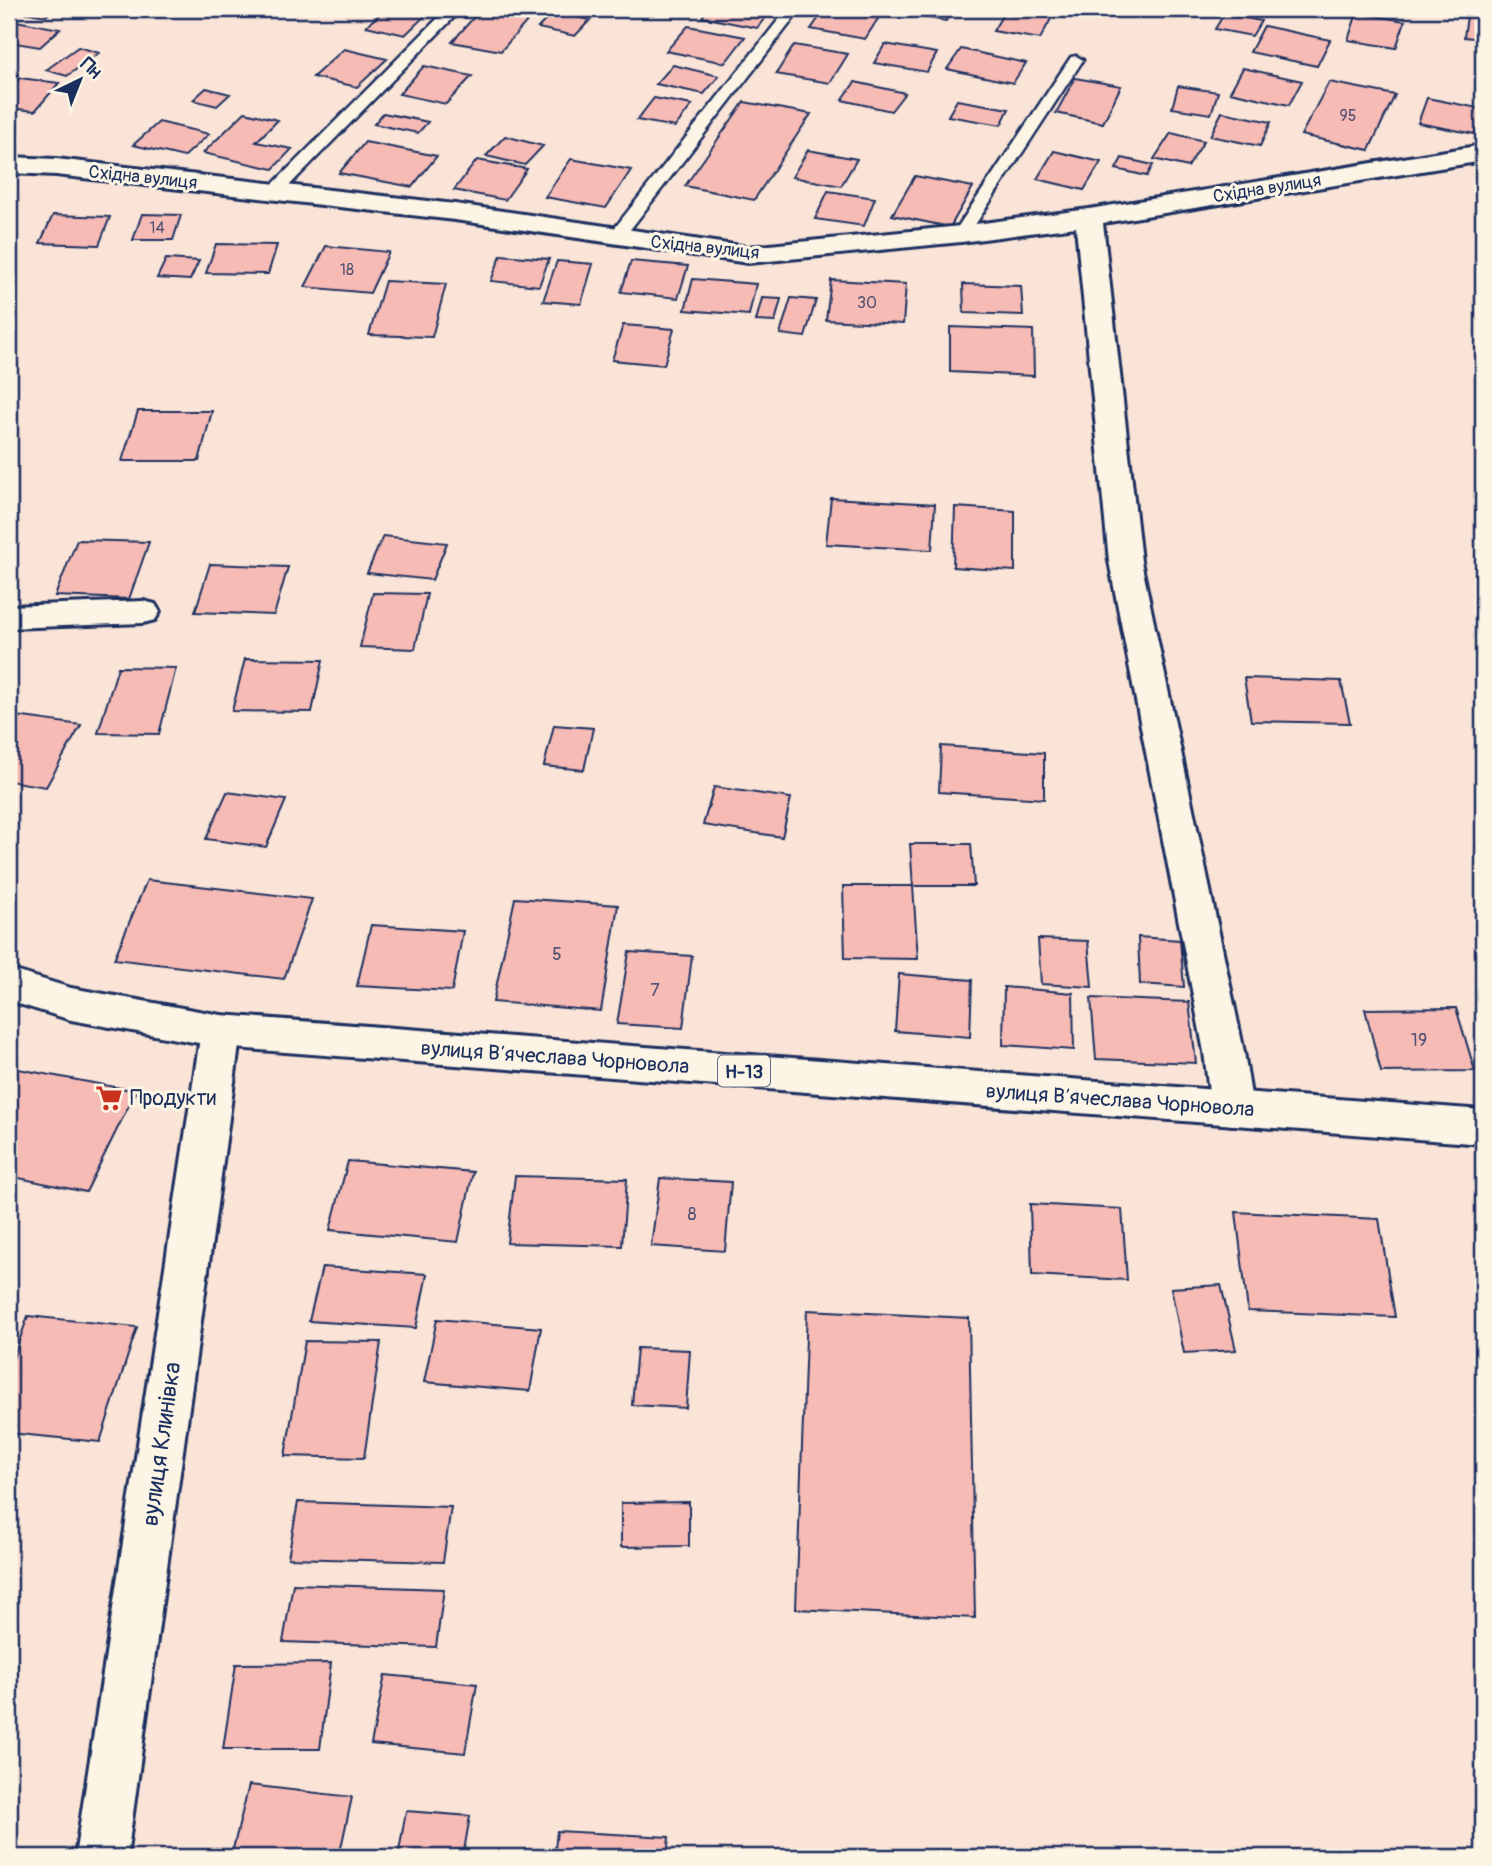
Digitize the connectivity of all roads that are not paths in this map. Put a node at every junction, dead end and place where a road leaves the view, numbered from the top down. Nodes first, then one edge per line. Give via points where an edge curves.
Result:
1 (455, 9) edge
2 (793, 9) edge
3 (1076, 60) dead end
4 (1483, 153) edge
5 (9, 165) edge
6 (274, 192) junction
7 (1089, 217) junction
8 (961, 234) junction
9 (615, 237) junction
10 (143, 612) dead end
11 (9, 617) edge
12 (9, 985) edge
13 (221, 1031) junction
14 (1232, 1108) junction
15 (1483, 1127) edge
16 (100, 1857) edge

1 - 6 lane
2 - 9 lane
3 - 8 lane
4 - 7 street, Східна вулиця
5 - 6 street, Східна вулиця
6 - 9 street, Східна вулиця via 455,212
7 - 8 street, Східна вулиця
7 - 14 street via 1125,561
8 - 9 street, Східна вулиця via 748,255
10 - 11 street
12 - 13 street, вулиця Вʼячеслава Чорновола / Н-13 via 71,1004
13 - 14 street, вулиця Вʼячеслава Чорновола / Н-13
13 - 16 street, вулиця Клинівка
14 - 15 street, вулиця Вʼячеслава Чорновола / Н-13

